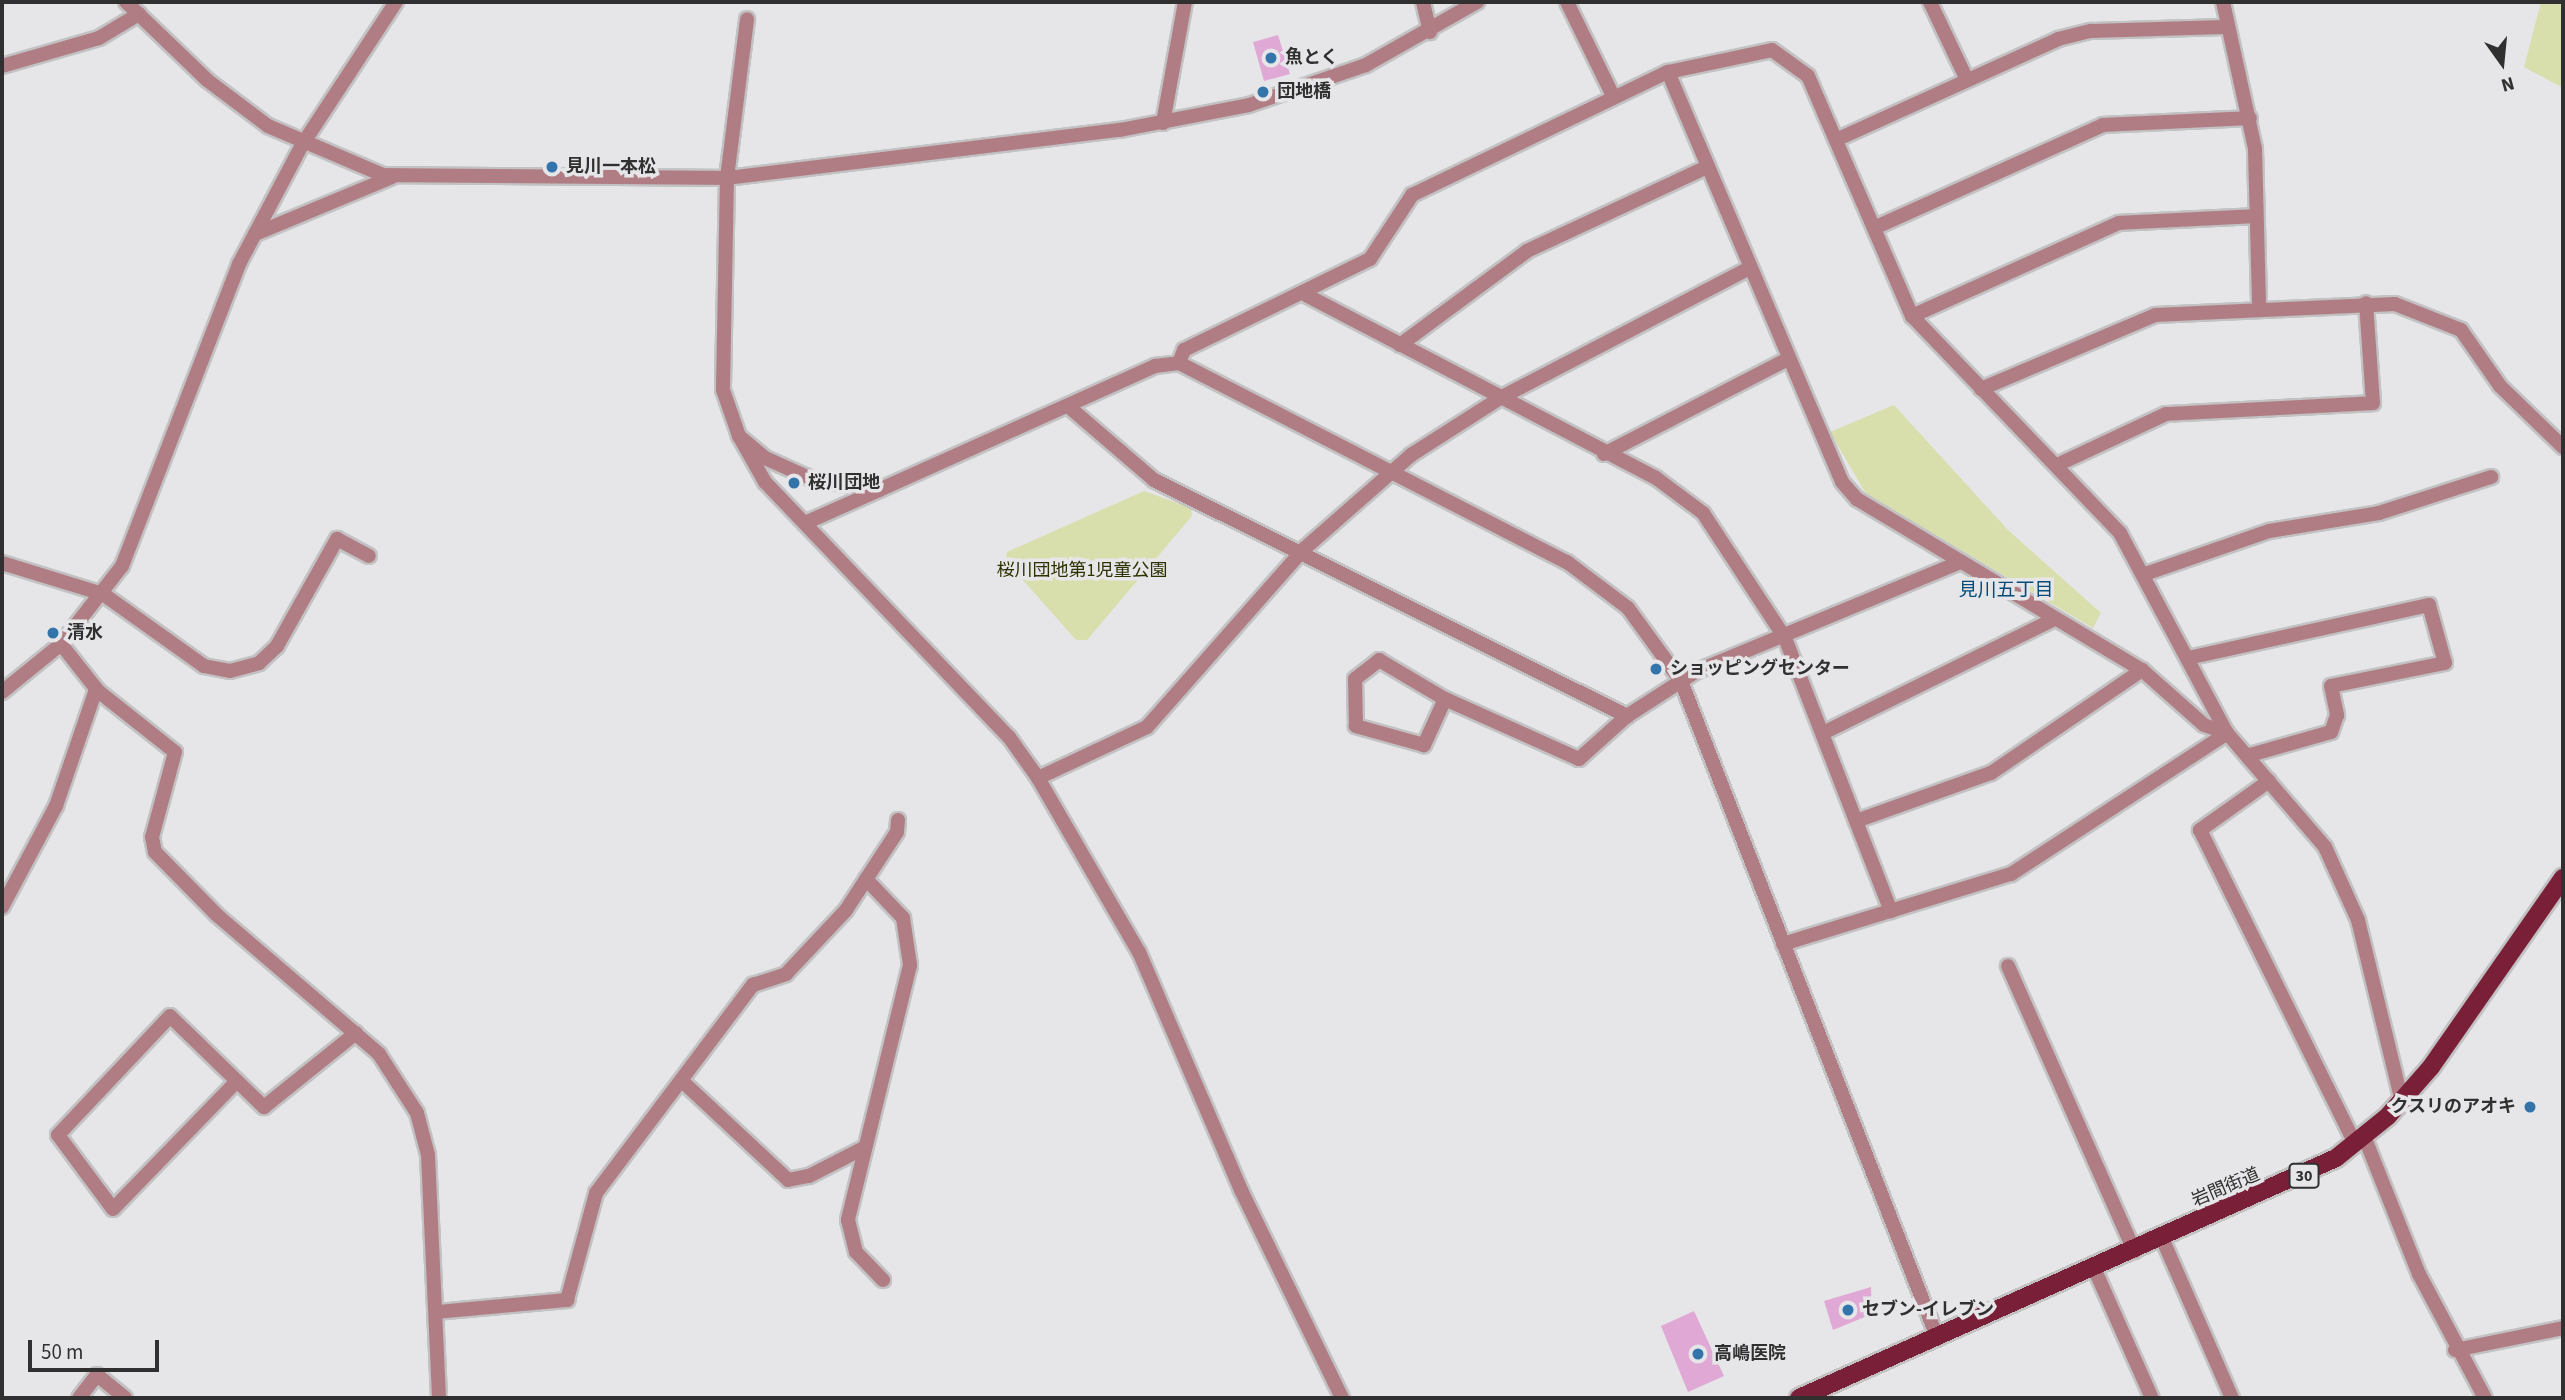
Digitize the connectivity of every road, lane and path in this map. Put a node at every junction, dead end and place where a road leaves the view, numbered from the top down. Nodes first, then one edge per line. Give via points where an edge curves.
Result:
1 (126, 2) edge
2 (396, 2) edge
3 (1185, 2) edge
4 (1423, 2) edge
5 (1477, 2) edge
6 (1567, 2) edge
7 (1930, 2) edge
8 (2223, 2) edge
9 (139, 14) junction
10 (747, 19) dead end
11 (2225, 27) junction
12 (1430, 33) junction
13 (2, 66) edge
14 (1668, 72) junction
15 (1967, 80) junction
16 (1613, 96) junction
17 (2250, 118) junction
18 (1163, 123) junction
19 (1838, 139) junction
20 (302, 145) junction
21 (1707, 167) junction
22 (394, 176) junction
23 (727, 178) junction
24 (2255, 216) junction
25 (1874, 228) junction
26 (254, 234) junction
27 (1750, 268) junction
28 (1306, 295) junction
29 (2366, 303) junction
30 (2259, 307) junction
31 (1912, 316) junction
32 (1400, 345) junction
33 (1788, 359) junction
34 (1179, 363) junction
35 (1981, 389) junction
36 (1500, 398) junction
37 (1068, 406) junction
38 (739, 436) junction
39 (2563, 447) edge
40 (1604, 454) junction
41 (2057, 465) junction
42 (1391, 470) junction
43 (2491, 477) dead end
44 (879, 490) junction
45 (805, 523) junction
46 (369, 556) dead end
47 (1298, 556) junction
48 (1961, 562) junction
49 (2, 563) edge
50 (2145, 574) junction
51 (103, 594) junction
52 (2055, 619) junction
53 (1785, 638) junction
54 (61, 644) junction
55 (2188, 658) junction
56 (2142, 670) junction
57 (1681, 681) junction
58 (96, 689) junction
59 (2, 692) edge
60 (1445, 699) junction
61 (1627, 716) junction
62 (1823, 733) junction
63 (2227, 733) junction
64 (2247, 756) junction
65 (1038, 778) junction
66 (2269, 780) junction
67 (898, 820) dead end
68 (1856, 821) junction
69 (2563, 878) edge
70 (866, 879) junction
71 (2, 907) edge
72 (1891, 911) junction
73 (1783, 944) junction
74 (2008, 966) dead end
75 (356, 1033) junction
76 (237, 1081) junction
77 (682, 1081) junction
78 (2402, 1102) junction
79 (2360, 1140) junction
80 (864, 1148) junction
81 (2162, 1238) junction
82 (2134, 1251) junction
83 (2094, 1268) junction
84 (883, 1280) dead end
85 (437, 1312) junction
86 (2563, 1328) edge
87 (1937, 1337) junction
88 (2455, 1350) junction
89 (79, 1398) edge
90 (125, 1398) edge
91 (439, 1398) edge
92 (1342, 1398) edge
93 (1799, 1398) edge
94 (2152, 1398) edge
95 (2232, 1398) edge
96 (2485, 1398) edge

1 - 9 street
2 - 20 street
3 - 18 street
4 - 12 street
5 - 12 street
6 - 16 street
7 - 15 street
8 - 11 street
9 - 13 street via 99,38
9 - 20 street via 236,103
10 - 23 street
11 - 15 street via 2091,31 2018,54
11 - 17 street
12 - 18 street via 1326,82
14 - 16 street
14 - 19 street via 1772,50 1808,76
14 - 21 street
15 - 19 street
16 - 28 street via 1412,195 1370,259
17 - 24 street
17 - 25 street via 2103,125
18 - 23 street
19 - 25 street
20 - 22 street
20 - 26 street
21 - 27 street
21 - 32 street via 1527,251
22 - 23 street
22 - 26 street
23 - 38 street via 723,390
24 - 30 street
24 - 31 street via 2119,223
25 - 31 street
26 - 51 street via 213,318 138,533
27 - 33 street
27 - 36 street
28 - 32 street
28 - 34 street via 1184,350
29 - 30 street
29 - 39 street via 2395,304 2461,330 2500,386
29 - 41 street via 2374,403 2166,414
30 - 35 street via 2136,319
31 - 35 street
32 - 36 street
33 - 40 street
33 - 48 street via 1842,482 1857,499
34 - 37 street via 1155,366
34 - 42 street
35 - 41 street
36 - 40 street
36 - 42 street
37 - 44 street
37 - 47 street via 1154,480
38 - 44 street via 765,458 812,479
38 - 45 street via 759,473
40 - 53 street via 1656,478 1703,513
41 - 50 street via 2120,533
42 - 47 street
42 - 57 street via 1599,583 1641,622
43 - 50 street via 2379,513 2269,531
44 - 45 street
45 - 65 street via 1009,737
46 - 51 street via 337,539 277,646 259,663 230,671 204,666
47 - 61 street
47 - 65 street via 1147,727
48 - 52 street
48 - 53 street
49 - 51 street
50 - 55 street
51 - 54 street
52 - 56 street
52 - 62 street
53 - 57 street
53 - 62 street
54 - 58 street
54 - 59 street
55 - 63 street
55 - 64 street via 2429,605 2445,663 2331,686 2337,715 2331,732
56 - 63 street via 2204,725
56 - 68 street via 1991,773
57 - 61 street
57 - 73 street
58 - 71 street via 56,806
58 - 75 street via 175,752 152,837 155,852 217,915
60 - 60 street via 1379,660 1355,678 1356,726 1424,745
60 - 61 street via 1579,759
62 - 68 street
63 - 64 street
63 - 72 street via 2041,858
64 - 66 street
65 - 92 street via 1139,951 1241,1190
66 - 78 street via 2325,847 2346,887
66 - 79 street via 2200,830
67 - 70 street via 897,832
68 - 72 street
69 - 78 main road, 岩間街道 / 30
70 - 77 street via 786,974 753,985
70 - 80 street via 903,918 910,965
72 - 73 street
73 - 87 street
74 - 82 street
75 - 76 street via 264,1107
75 - 85 street via 391,1070 417,1113 428,1155
76 - 76 street via 170,1016 58,1135 113,1209
77 - 80 street via 788,1180 809,1177
77 - 85 street via 596,1193 567,1300
78 - 79 main road, 岩間街道 / 30
79 - 81 main road, 岩間街道 / 30 via 2309,1174
79 - 88 street
80 - 84 street via 848,1220 850,1238
81 - 82 main road, 岩間街道 / 30
81 - 95 street
82 - 83 main road, 岩間街道 / 30
83 - 87 main road, 岩間街道 / 30
83 - 94 street
85 - 91 street
86 - 88 street
87 - 93 main road, 岩間街道 / 30
88 - 96 street
89 - 90 street via 97,1375

